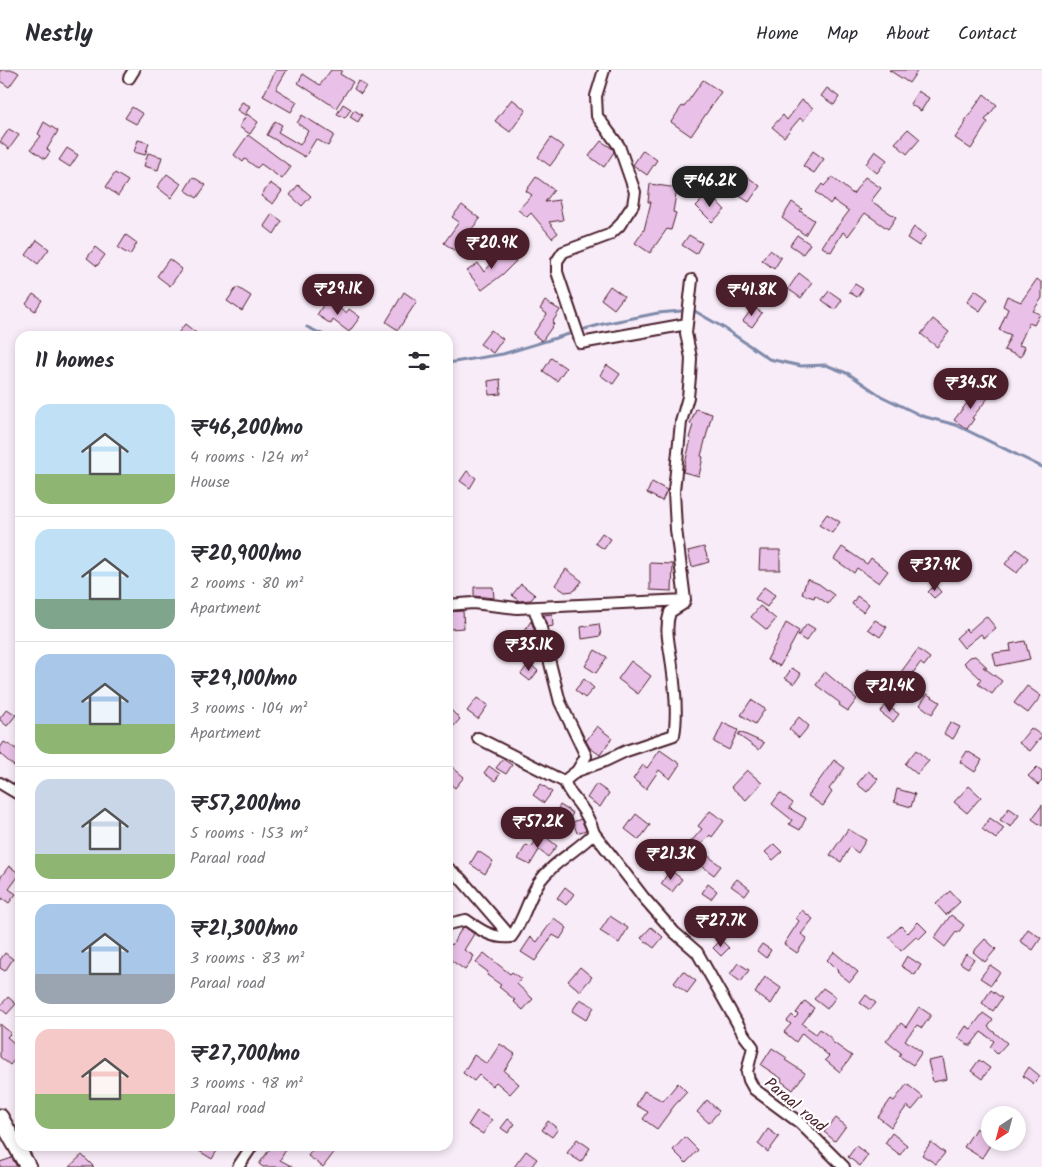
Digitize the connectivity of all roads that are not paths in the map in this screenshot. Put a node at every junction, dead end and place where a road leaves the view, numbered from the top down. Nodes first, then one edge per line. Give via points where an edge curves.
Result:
1 (604, 70) edge
2 (692, 280) dead end
3 (688, 320) junction
4 (685, 600) junction
5 (453, 605) edge
6 (534, 608) junction
7 (478, 738) dead end
8 (577, 771) junction
9 (566, 782) junction
10 (0, 783) edge
11 (15, 792) edge
12 (594, 834) junction
13 (453, 872) edge
14 (453, 923) edge
15 (511, 937) junction
16 (0, 1117) edge
17 (15, 1144) edge
18 (19, 1151) edge
19 (249, 1151) edge
20 (28, 1167) edge
21 (238, 1167) edge
22 (844, 1167) edge

1 - 3 street via 596,96 597,116 619,146 635,192 633,206 609,235 563,252 557,272 581,343
2 - 3 street
3 - 4 street via 690,377 681,422 674,491
4 - 6 street
4 - 8 street via 670,612 666,626 673,667 674,735 626,750
5 - 6 street
6 - 8 street via 560,702 586,756
7 - 9 street
8 - 9 street
9 - 12 street, Paraal road via 570,795 581,807
10 - 11 street
12 - 15 street via 540,882
12 - 22 street, Paraal road via 644,898 697,952 707,967 753,1047 747,1072 754,1090 800,1124
13 - 15 street
14 - 15 street via 466,920 490,935
16 - 17 main road
18 - 20 main road
19 - 21 street

